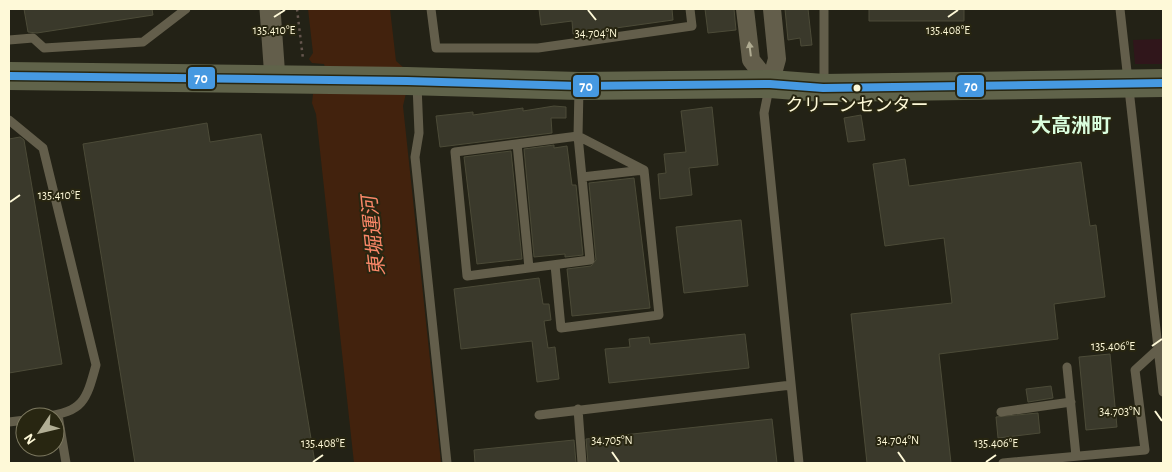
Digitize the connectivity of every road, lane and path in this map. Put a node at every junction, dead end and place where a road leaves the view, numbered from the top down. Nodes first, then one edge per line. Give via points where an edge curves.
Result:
1 (186, 9) edge
2 (297, 9) edge
3 (431, 9) edge
4 (690, 9) edge
5 (745, 9) edge
6 (761, 9) edge
7 (772, 9) edge
8 (824, 9) edge
9 (1120, 9) edge
10 (271, 17) edge
11 (9, 40) edge
12 (9, 76) edge
13 (275, 79) junction
14 (317, 80) junction
15 (412, 82) junction
16 (1128, 83) junction
17 (1163, 83) edge
18 (770, 84) junction
19 (579, 86) junction
20 (824, 88) junction
21 (9, 120) edge
22 (578, 136) junction
23 (517, 144) junction
24 (644, 170) junction
25 (582, 177) junction
26 (555, 265) junction
27 (529, 268) junction
28 (1158, 349) junction
29 (1067, 367) dead end
30 (791, 385) junction
31 (1163, 392) edge
32 (1070, 402) junction
33 (578, 410) junction
34 (1001, 412) dead end
35 (65, 413) edge
36 (539, 415) dead end
37 (1105, 454) junction
38 (1076, 456) junction
39 (446, 463) edge
40 (582, 463) edge
41 (799, 463) edge
42 (1003, 463) edge
43 (1013, 463) edge
44 (1106, 463) edge

1 - 11 lane via 143,42 44,48 34,38
2 - 14 path
3 - 4 lane via 436,48 538,48 692,26
18 -> 5 street via 751,60
6 - 18 street
7 - 18 street via 777,59
8 - 20 lane
9 - 16 lane
10 - 13 street
12 - 13 main road
13 - 14 main road
14 - 15 main road
15 - 19 main road
15 - 39 lane via 419,133 415,157
16 - 17 main road
16 - 20 main road
16 - 28 lane
18 - 19 main road
18 - 20 main road
18 - 30 lane via 764,113
19 - 22 lane
21 - 35 lane via 43,148 96,365 90,388 78,408
22 - 23 lane
22 - 24 lane
22 - 25 lane
23 - 27 lane
23 - 27 lane via 455,152 465,257 467,276
24 - 25 lane
24 - 26 lane via 659,315 562,328
25 - 26 lane via 590,260
26 - 27 lane
28 - 31 lane
28 - 37 lane via 1136,370 1145,450
29 - 32 lane
30 - 33 lane
30 - 41 lane
32 - 34 lane
32 - 38 lane
33 - 36 lane
33 - 40 lane
37 - 38 lane
37 - 44 lane
38 - 43 lane
42 - 43 lane

